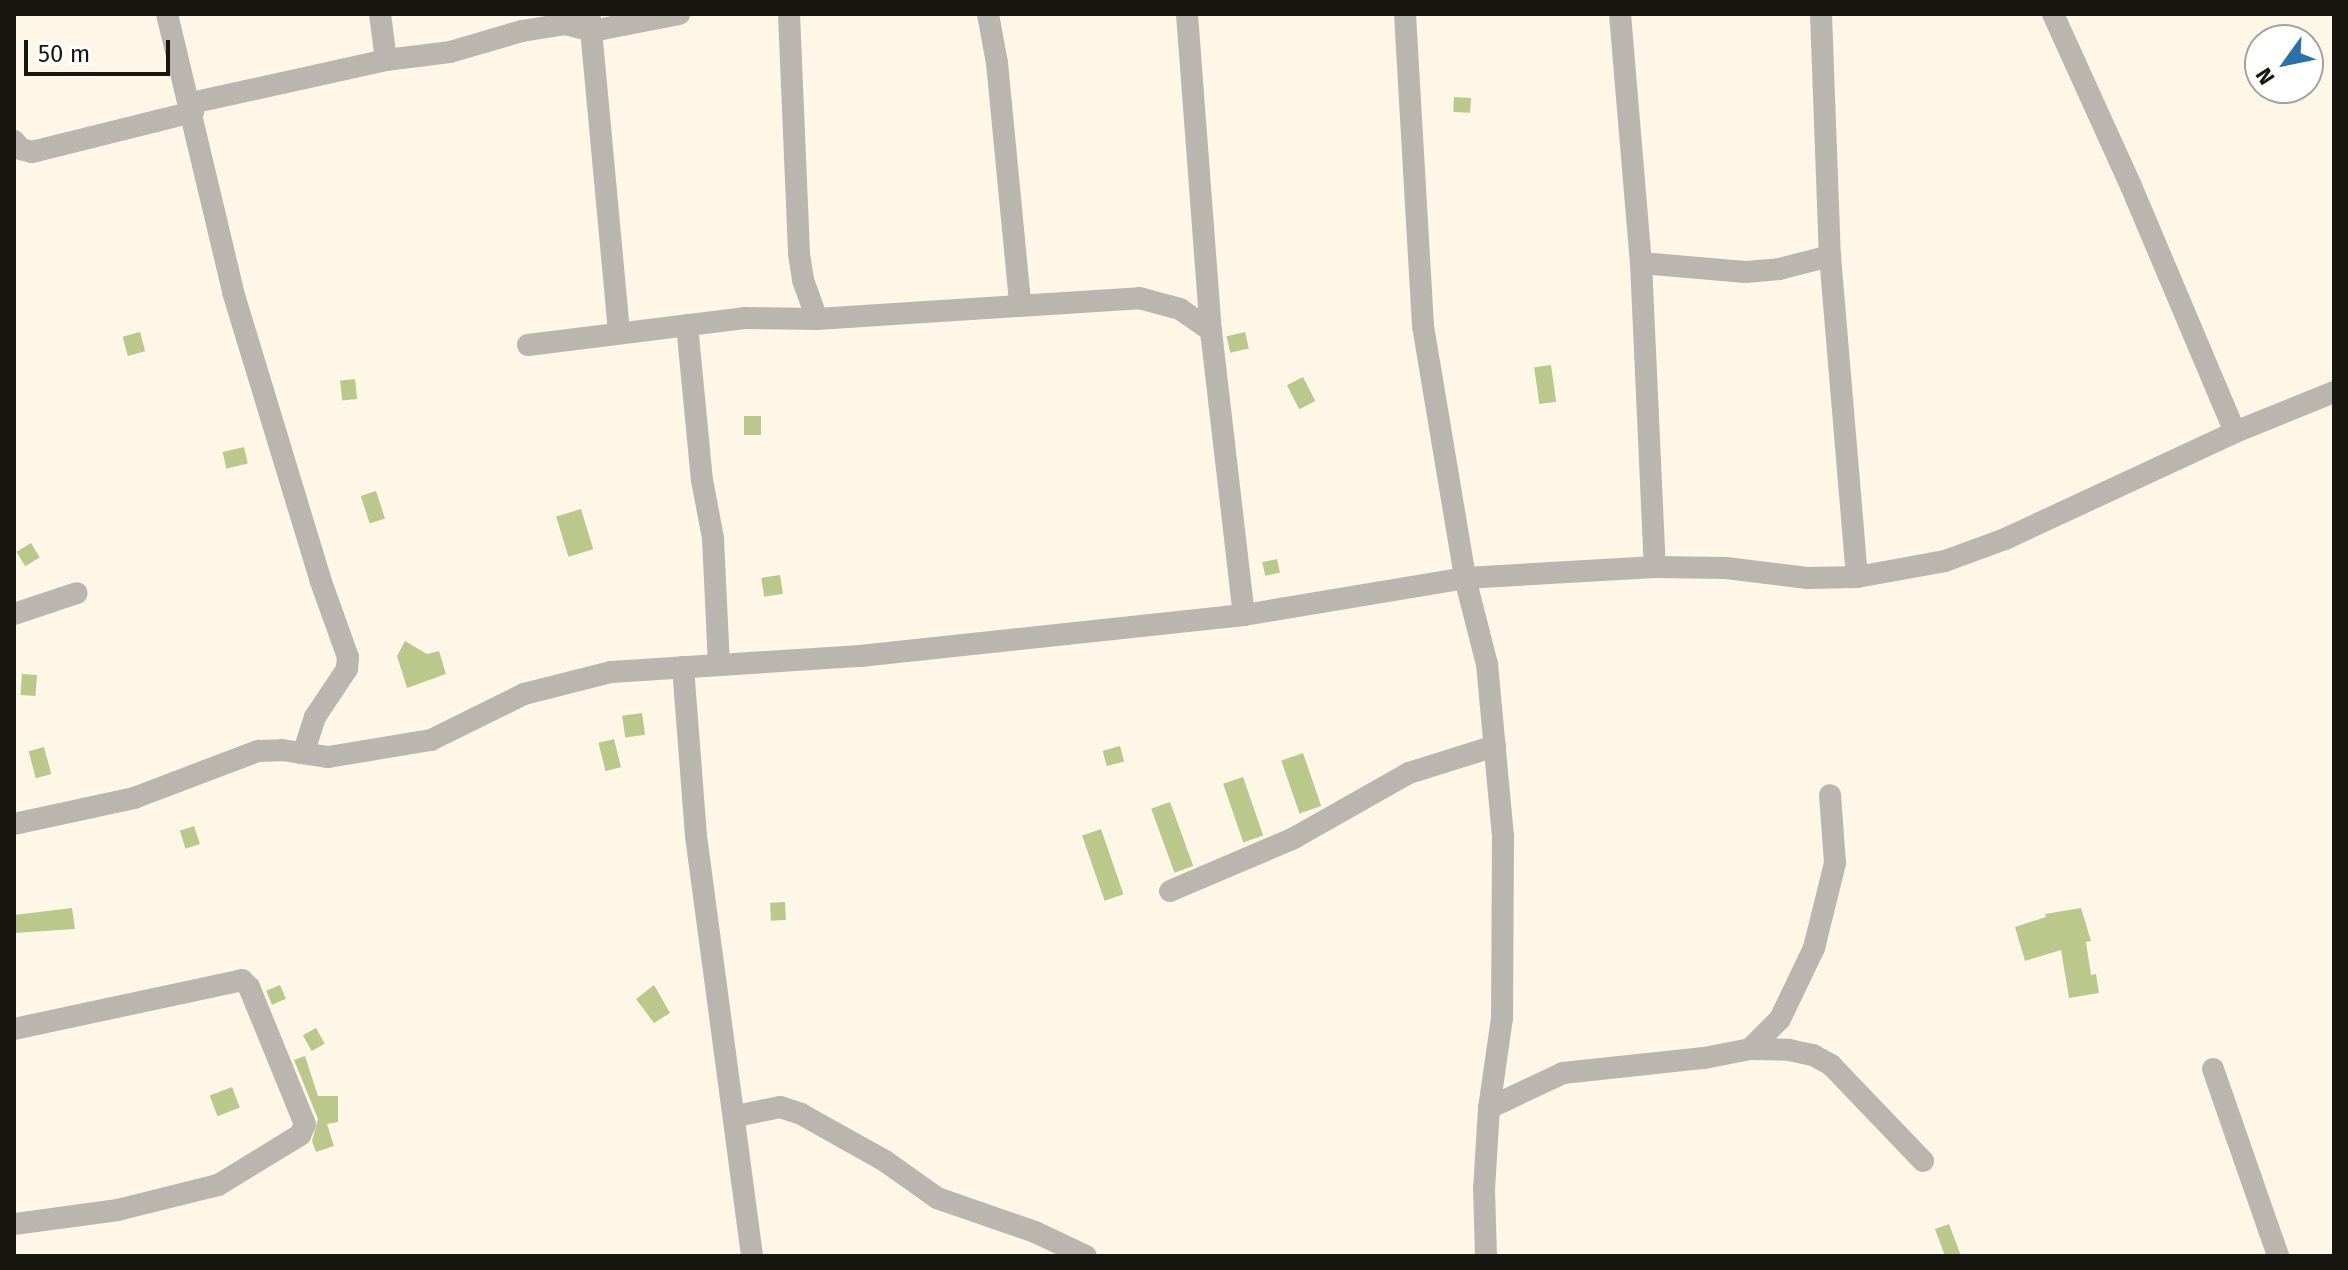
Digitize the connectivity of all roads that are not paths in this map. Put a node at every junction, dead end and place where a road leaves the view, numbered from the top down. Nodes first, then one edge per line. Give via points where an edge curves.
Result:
1 (167, 14) edge
2 (380, 14) edge
3 (679, 14) edge
4 (789, 14) edge
5 (988, 14) edge
6 (1187, 14) edge
7 (1405, 14) edge
8 (1620, 14) edge
9 (1821, 14) edge
10 (2053, 14) edge
11 (591, 23) edge
12 (386, 60) junction
13 (192, 108) junction
14 (14, 141) edge
15 (1830, 256) junction
16 (1641, 263) junction
17 (1020, 304) junction
18 (817, 319) junction
19 (687, 325) junction
20 (1211, 331) junction
21 (619, 332) junction
22 (528, 345) dead end
23 (2334, 392) edge
24 (2235, 432) junction
25 (1655, 567) junction
26 (1857, 577) junction
27 (1465, 578) junction
28 (77, 593) dead end
29 (14, 614) edge
30 (1244, 615) junction
31 (719, 664) junction
32 (683, 667) junction
33 (1495, 746) junction
34 (303, 753) junction
35 (1830, 795) dead end
36 (14, 824) edge
37 (1170, 891) dead end
38 (14, 1029) edge
39 (1750, 1049) junction
40 (2213, 1069) dead end
41 (1489, 1108) junction
42 (736, 1116) junction
43 (1923, 1161) dead end
44 (14, 1224) edge
45 (752, 1256) edge
46 (1086, 1256) edge
47 (1486, 1256) edge
48 (2278, 1256) edge

1 - 13 street
2 - 12 street
3 - 11 street
4 - 18 street via 799,254
5 - 17 street
6 - 20 street
7 - 27 street via 1423,326
8 - 16 street
9 - 15 street
10 - 24 street
11 - 12 street via 522,31 450,52
11 - 21 street
12 - 13 street
13 - 14 street via 32,152
13 - 34 street via 233,292 348,657 347,669 315,717
15 - 16 street via 1746,272
15 - 26 street
16 - 25 street
17 - 18 street
17 - 20 street via 1139,298 1180,309
18 - 19 street via 771,316
19 - 21 street
19 - 31 street via 713,538
20 - 30 street
21 - 22 street
23 - 24 street
24 - 26 street via 1970,554
25 - 26 street
25 - 27 street
27 - 30 street
27 - 33 street via 1487,664
28 - 29 street
30 - 31 street via 860,656
31 - 32 street
32 - 34 street via 611,672 524,694 455,730 400,747 328,757
32 - 42 street via 696,836
33 - 37 street via 1399,777 1294,838
33 - 41 street via 1503,836 1502,1018
34 - 36 street via 258,751 134,798
35 - 39 street via 1835,863 1814,948 1780,1019
38 - 44 street via 242,980 305,1124 300,1135 218,1185 118,1210
39 - 41 street via 1563,1073
39 - 43 street via 1813,1055 1831,1065
40 - 48 street
41 - 47 street
42 - 45 street
42 - 46 street via 780,1107 801,1114 885,1161 937,1198

